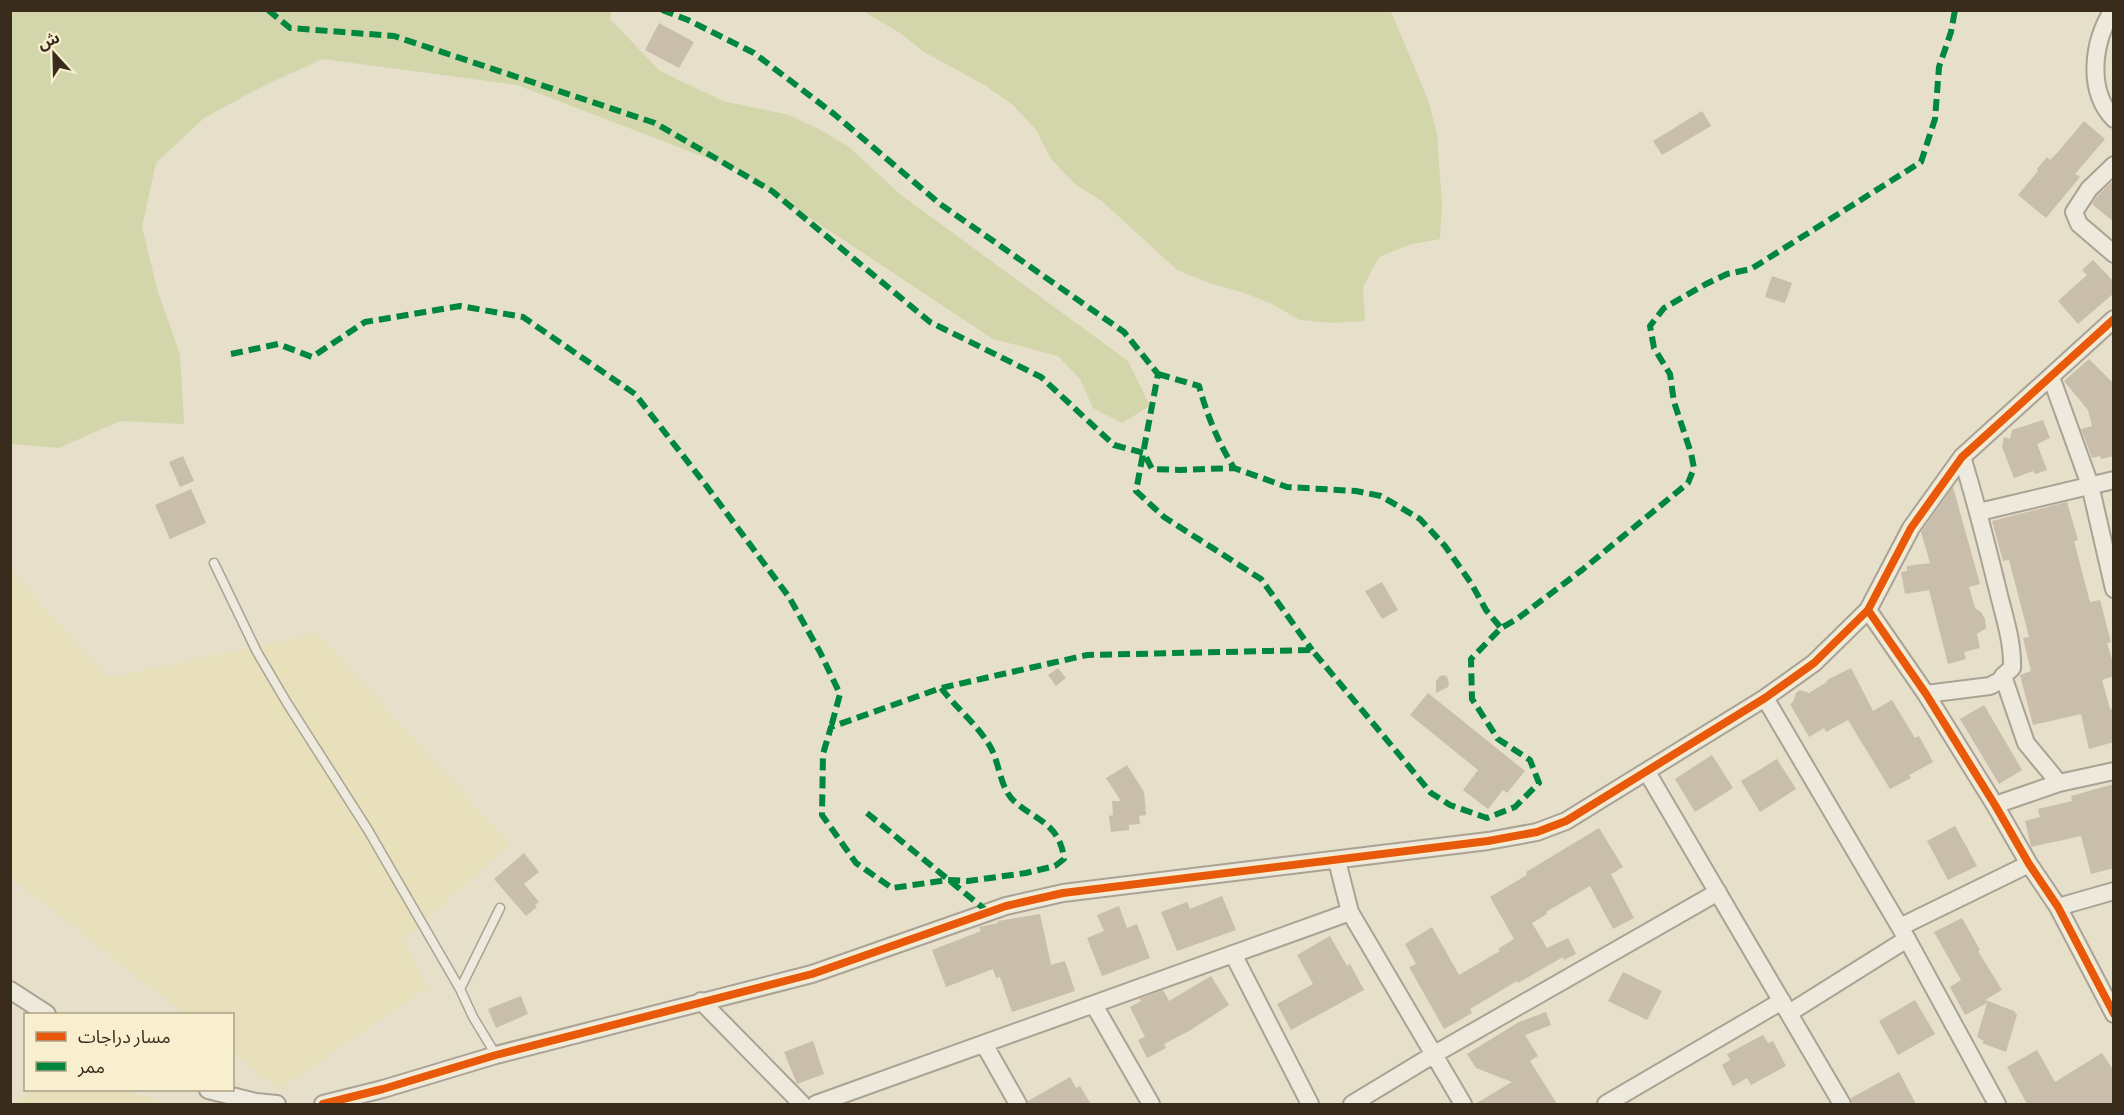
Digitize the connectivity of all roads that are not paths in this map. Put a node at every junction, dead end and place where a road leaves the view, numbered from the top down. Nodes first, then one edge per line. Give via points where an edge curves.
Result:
1 (2113, 10) edge
2 (2114, 118) edge
3 (2114, 165) edge
4 (2114, 254) edge
5 (2114, 320) edge
6 (2051, 377) junction
7 (1962, 457) junction
8 (2114, 480) edge
9 (2090, 485) junction
10 (1979, 513) junction
11 (214, 563) dead end
12 (2114, 589) edge
13 (1868, 610) junction
14 (2003, 676) junction
15 (1926, 694) junction
16 (1765, 698) junction
17 (2114, 771) edge
18 (1647, 772) junction
19 (2059, 783) junction
20 (1995, 805) junction
21 (1337, 861) junction
22 (2029, 864) junction
23 (2114, 891) edge
24 (1718, 892) junction
25 (2058, 907) junction
26 (500, 908) dead end
27 (1350, 912) junction
28 (1904, 933) junction
29 (1233, 954) junction
30 (460, 989) junction
31 (10, 990) edge
32 (701, 1001) junction
33 (1094, 1005) junction
34 (1785, 1007) junction
35 (45, 1013) edge
36 (2114, 1014) edge
37 (984, 1044) junction
38 (496, 1055) junction
39 (1433, 1055) junction
40 (215, 1091) edge
41 (355, 1101) edge
42 (277, 1104) edge
43 (323, 1104) edge
44 (802, 1104) edge
45 (816, 1104) edge
46 (1018, 1104) edge
47 (1151, 1104) edge
48 (1310, 1104) edge
49 (1352, 1104) edge
50 (1462, 1104) edge
51 (1606, 1104) edge
52 (1842, 1104) edge
53 (1997, 1104) edge

1 - 2 street via 2095,58 2101,97
3 - 4 street via 2089,189 2074,212 2079,224
5 - 6 street
6 - 7 street
6 - 9 street
7 - 10 street
7 - 13 street via 1911,528
8 - 9 street
9 - 10 street
9 - 12 street
10 - 14 street via 2012,650 2012,668
11 - 30 lane via 257,652 368,830
13 - 15 street
13 - 16 street via 1814,663
14 - 15 street via 1990,686
14 - 19 street via 2026,743
15 - 20 street
16 - 18 street
16 - 28 street
17 - 19 street
18 - 21 street via 1578,815 1537,832
18 - 24 street
19 - 20 street
20 - 22 street
21 - 27 street
21 - 32 street via 1033,899 812,974
22 - 25 street
22 - 28 street
23 - 25 street
24 - 34 street
24 - 39 street
25 - 36 street
26 - 30 lane
27 - 29 street
27 - 39 street
28 - 34 street
28 - 53 street
29 - 33 street
29 - 48 street
30 - 38 lane
31 - 35 street
32 - 38 street
32 - 44 street
33 - 37 street
33 - 47 street
34 - 51 street
34 - 52 street
37 - 45 street
37 - 46 street
38 - 41 street
39 - 49 street
39 - 50 street
40 - 42 street
41 - 43 street

